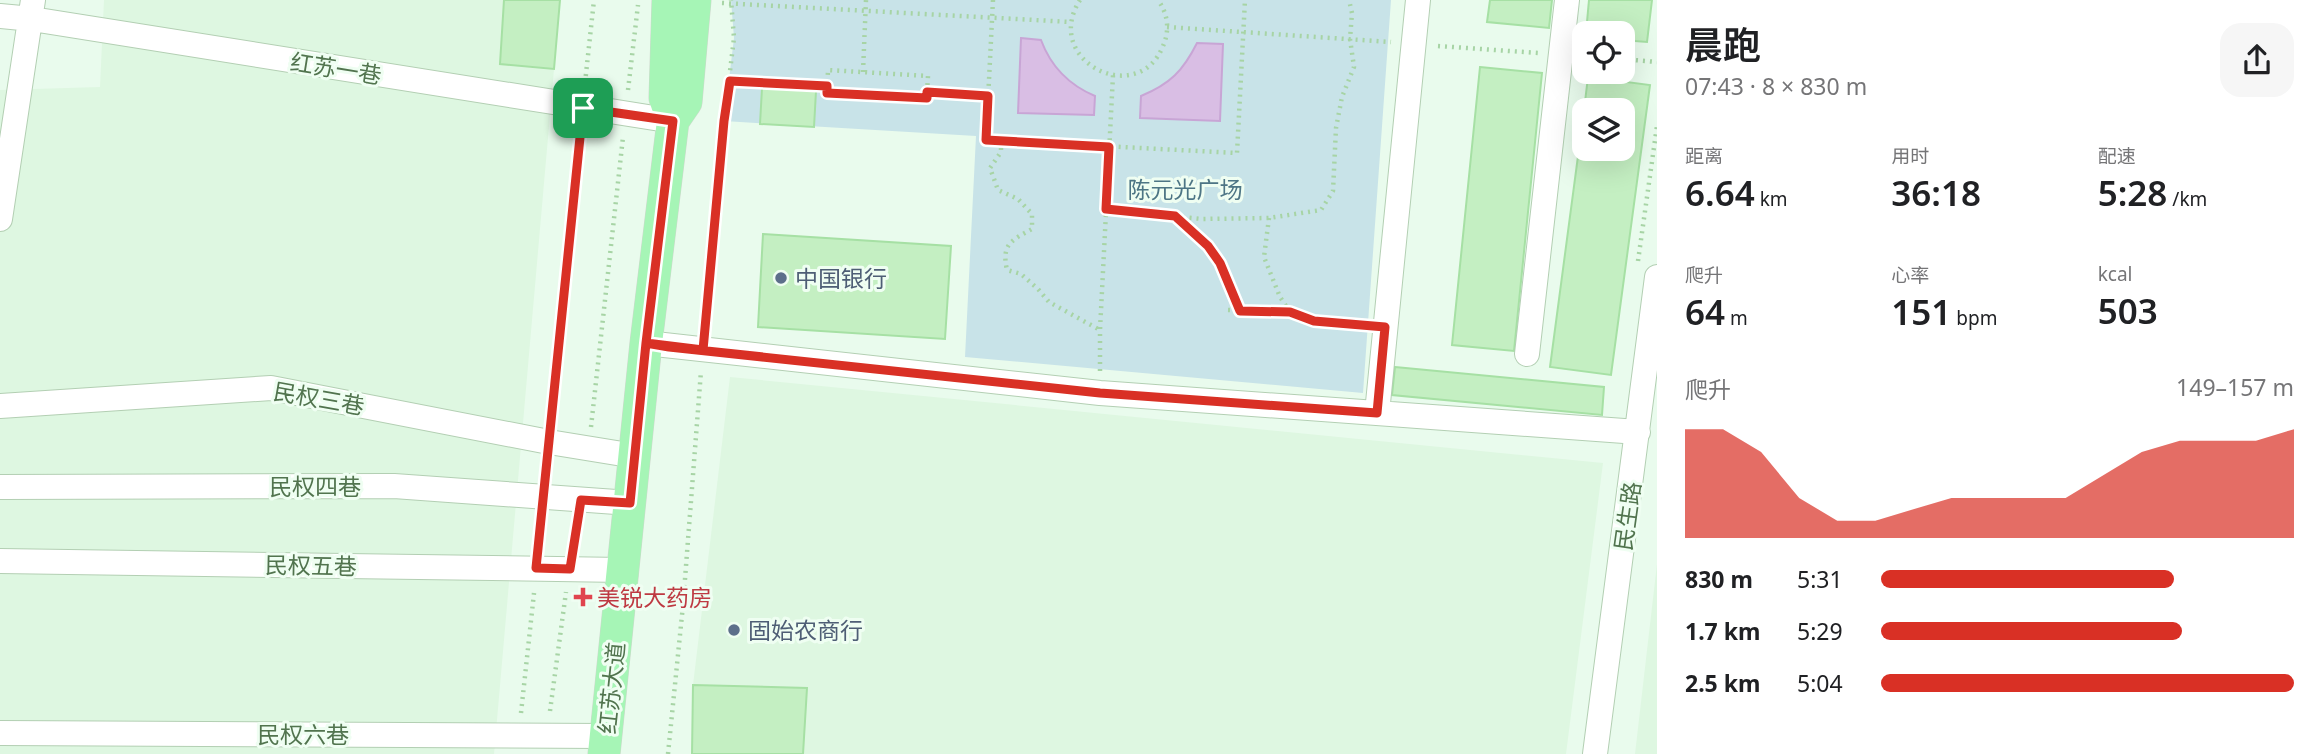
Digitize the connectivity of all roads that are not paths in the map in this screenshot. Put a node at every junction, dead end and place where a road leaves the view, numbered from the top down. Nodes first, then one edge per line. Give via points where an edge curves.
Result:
1 (1418, 0) edge
2 (1567, 0) edge
3 (686, 1) edge
4 (33, 9) edge
5 (0, 16) edge
6 (673, 121) junction
7 (0, 219) edge
8 (1657, 277) edge
9 (646, 343) junction
10 (1527, 354) dead end
11 (0, 406) edge
12 (1377, 413) junction
13 (1638, 432) junction
14 (635, 456) junction
15 (0, 488) edge
16 (630, 503) junction
17 (0, 562) edge
18 (623, 570) junction
19 (0, 733) edge
20 (605, 745) edge
21 (1595, 754) edge

1 - 12 street
2 - 10 street
3 - 6 main road, 红苏大道 via 686,102
4 - 5 street, 红苏一巷
4 - 6 street, 红苏一巷
4 - 7 street
6 - 9 main road, 红苏大道
8 - 13 street, 民生路
9 - 12 street via 1100,393
9 - 14 main road, 红苏大道
11 - 14 street, 民权三巷 via 271,388
12 - 13 street
13 - 21 street, 民生路
14 - 16 main road, 红苏大道
15 - 16 street, 民权四巷 via 394,486
16 - 18 main road, 红苏大道
17 - 18 street, 民权五巷
18 - 20 main road, 红苏大道
19 - 20 street, 民权六巷 via 519,734

